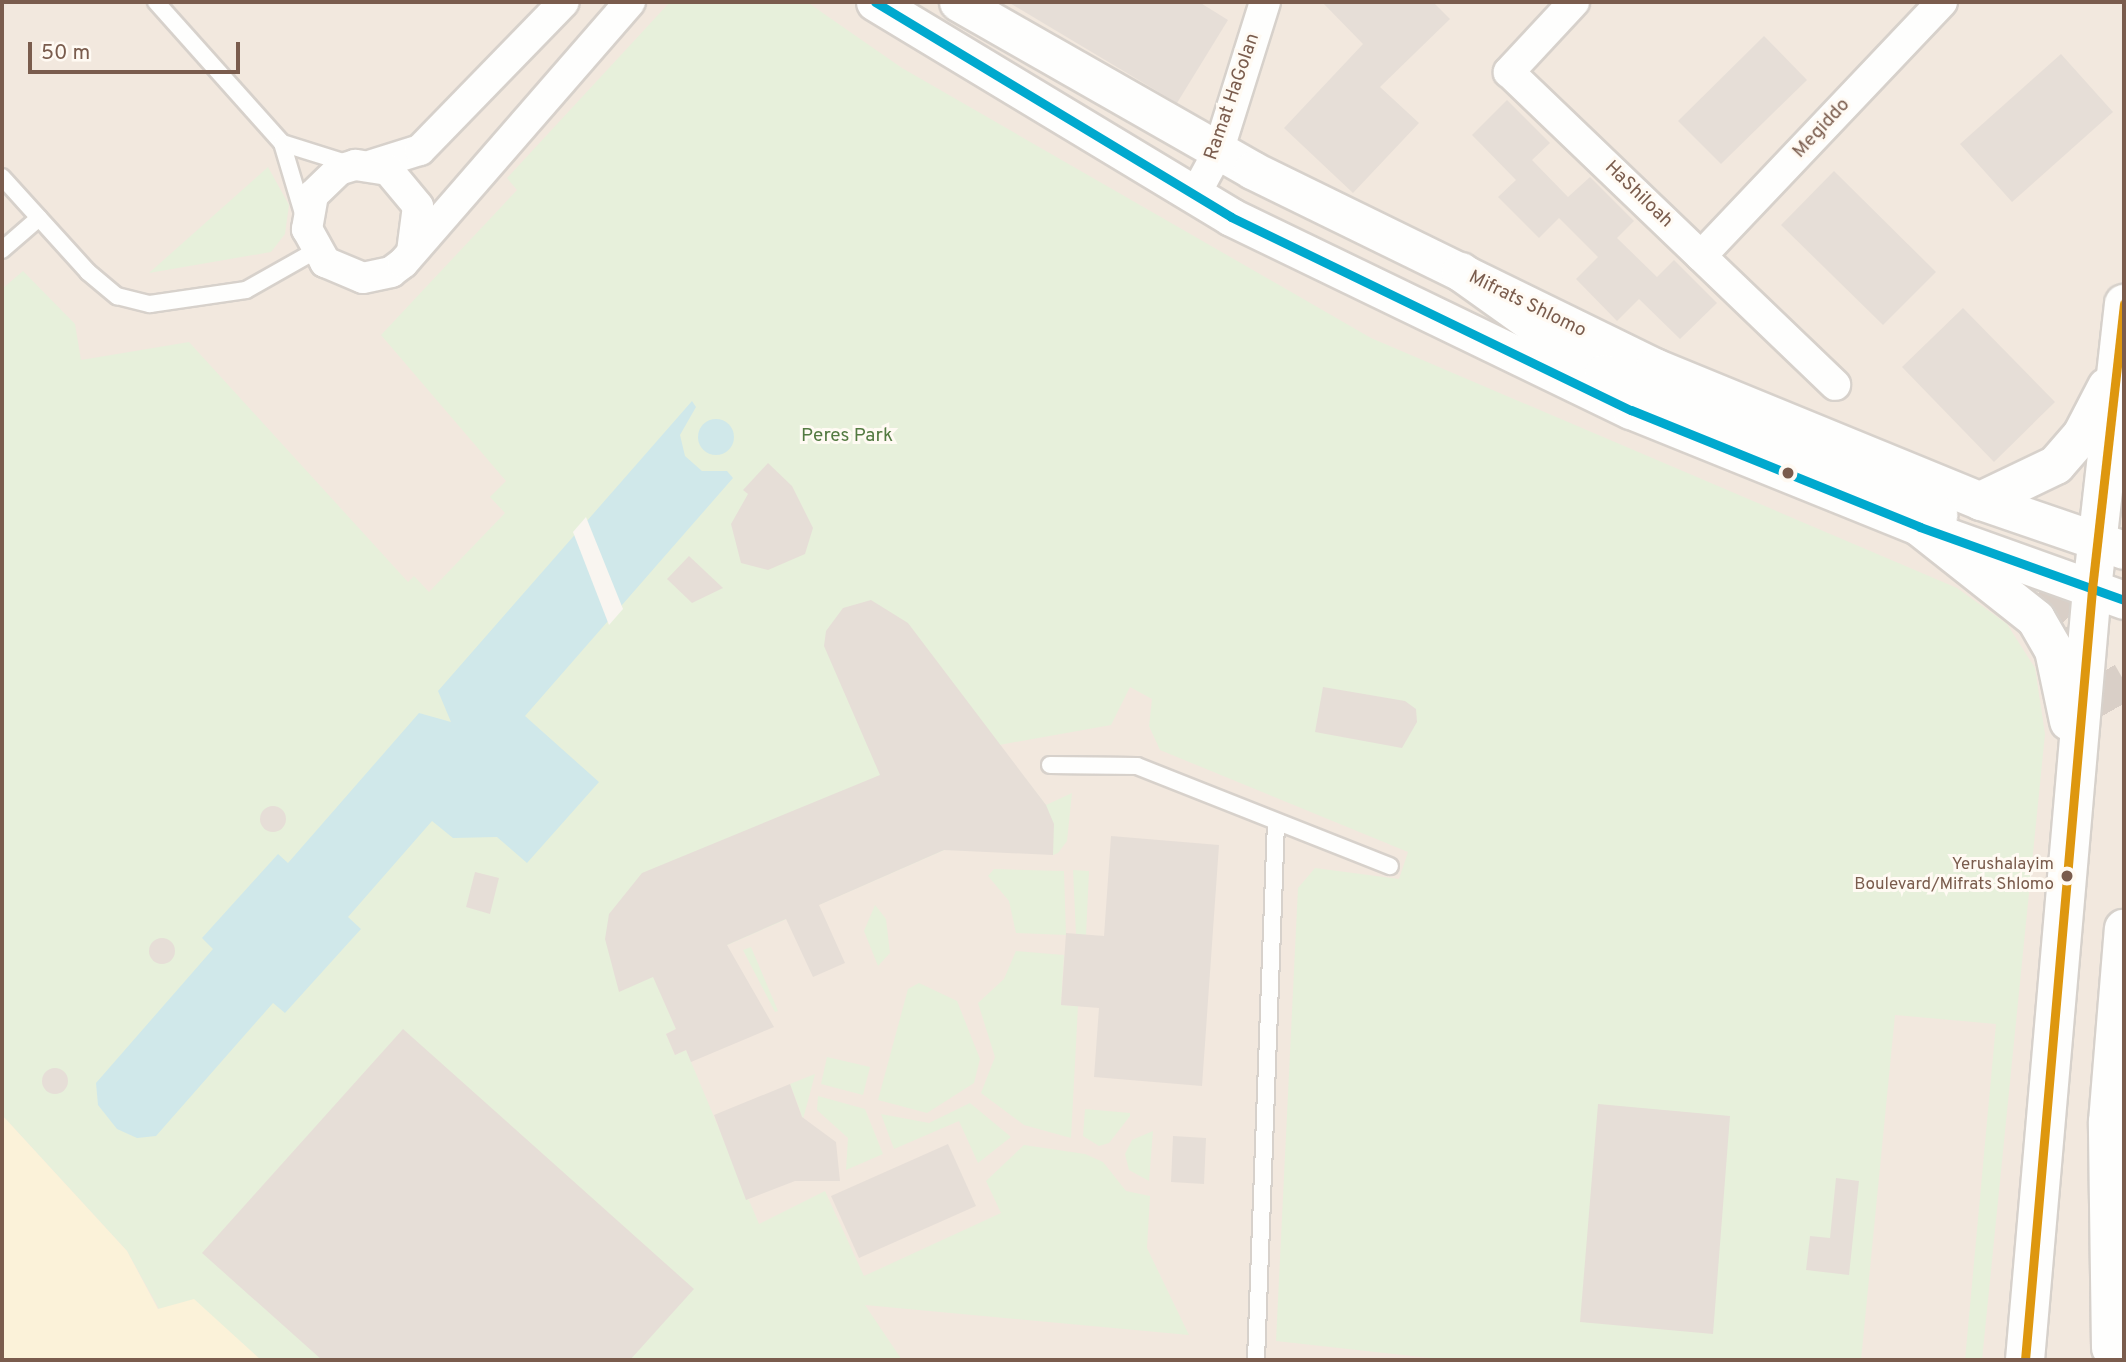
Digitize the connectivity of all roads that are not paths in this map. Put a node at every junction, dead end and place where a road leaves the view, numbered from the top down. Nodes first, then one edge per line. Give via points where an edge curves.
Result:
1 (156, 2) edge
2 (564, 2) edge
3 (630, 2) edge
4 (875, 2) edge
5 (958, 2) edge
6 (1265, 2) edge
7 (1574, 2) edge
8 (1942, 2) edge
9 (282, 143) junction
10 (1218, 152) junction
11 (364, 165) junction
12 (2, 177) edge
13 (1197, 191) junction
14 (39, 218) junction
15 (311, 240) junction
16 (2, 250) edge
17 (412, 252) junction
18 (1701, 256) junction
19 (1461, 272) junction
20 (2123, 319) edge
21 (1835, 385) dead end
22 (1981, 501) junction
23 (1929, 521) junction
24 (2111, 546) edge
25 (2108, 594) edge
26 (1050, 765) dead end
27 (2078, 803) junction
28 (1276, 822) junction
29 (1390, 866) dead end
30 (2124, 929) edge
31 (2124, 1178) edge
32 (2110, 1354) edge
33 (1256, 1360) edge
34 (2025, 1360) edge

1 - 9 lane
2 - 11 street via 420,150
3 - 17 street
4 - 13 street
5 - 10 street, Mifrats Shlomo
6 - 10 street, Ramat HaGolan
7 - 18 street, HaShiloah via 1510,72
8 - 18 street, Megiddo
9 - 11 lane
9 - 15 lane
10 - 13 street, Ramat HaGolan
10 - 19 street, Mifrats Shlomo
11 - 15 street via 331,176 313,195
11 - 17 street via 412,191 421,222
12 - 14 lane
13 - 23 street via 1231,217 1631,410
14 - 15 lane via 117,296 150,304 246,290
14 - 16 lane
15 - 17 street via 336,271 363,278 391,272
18 - 21 street, HaShiloah
19 - 22 street, Mifrats Shlomo via 1654,367
19 - 23 main road via 1604,374
20 - 22 main road via 2105,393 2082,435 2056,465
20 - 24 main road
22 - 24 street, Mifrats Shlomo
23 - 25 street
23 - 27 main road via 2018,602 2054,650 2065,690
24 - 25 main road
25 - 27 main road
26 - 28 lane via 1137,766
27 - 34 main road
28 - 29 lane
28 - 33 lane
30 - 32 main road via 2108,1122
31 - 32 main road

